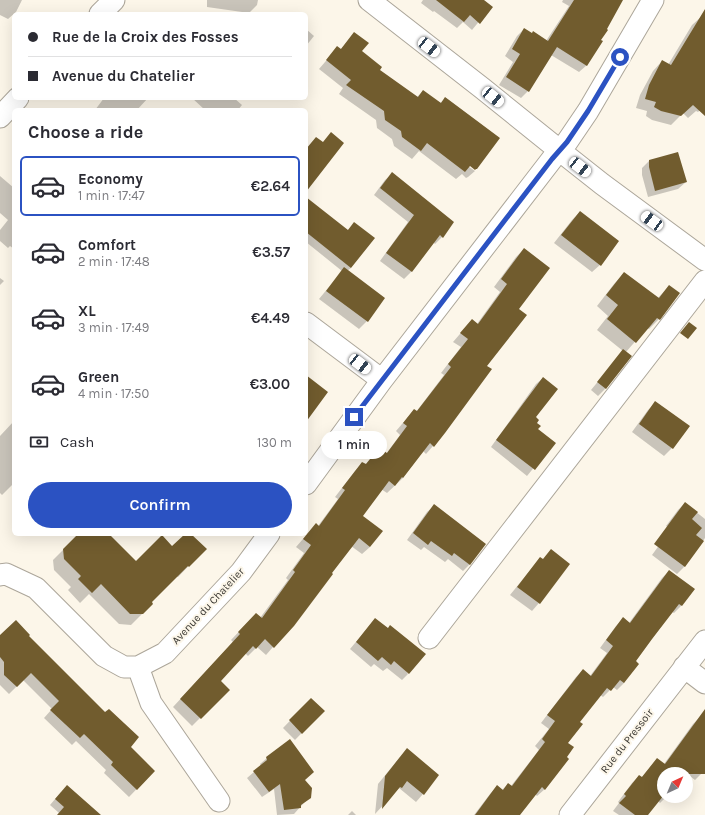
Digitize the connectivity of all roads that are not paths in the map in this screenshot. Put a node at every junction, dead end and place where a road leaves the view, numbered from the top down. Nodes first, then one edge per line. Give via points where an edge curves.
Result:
1 (114, 0) edge
2 (369, 0) edge
3 (650, 1) edge
4 (102, 12) edge
5 (16, 100) edge
6 (0, 117) edge
7 (559, 150) junction
8 (705, 260) edge
9 (705, 281) edge
10 (308, 324) edge
11 (382, 380) junction
12 (308, 481) edge
13 (268, 536) edge
14 (0, 575) edge
15 (429, 638) dead end
16 (705, 641) edge
17 (138, 667) junction
18 (684, 667) junction
19 (705, 682) edge
20 (219, 801) dead end
21 (570, 815) edge

1 - 4 street
2 - 7 street
3 - 7 street via 588,111
5 - 6 street
7 - 8 street
7 - 11 street
9 - 15 street
10 - 11 street
11 - 12 street
13 - 17 street, Avenue du Chatelier via 241,572 165,653
14 - 17 street via 6,574 36,588 104,656 124,667
16 - 18 street, Rue du Pressoir
17 - 20 street via 151,703
18 - 19 street
18 - 21 street, Rue du Pressoir

